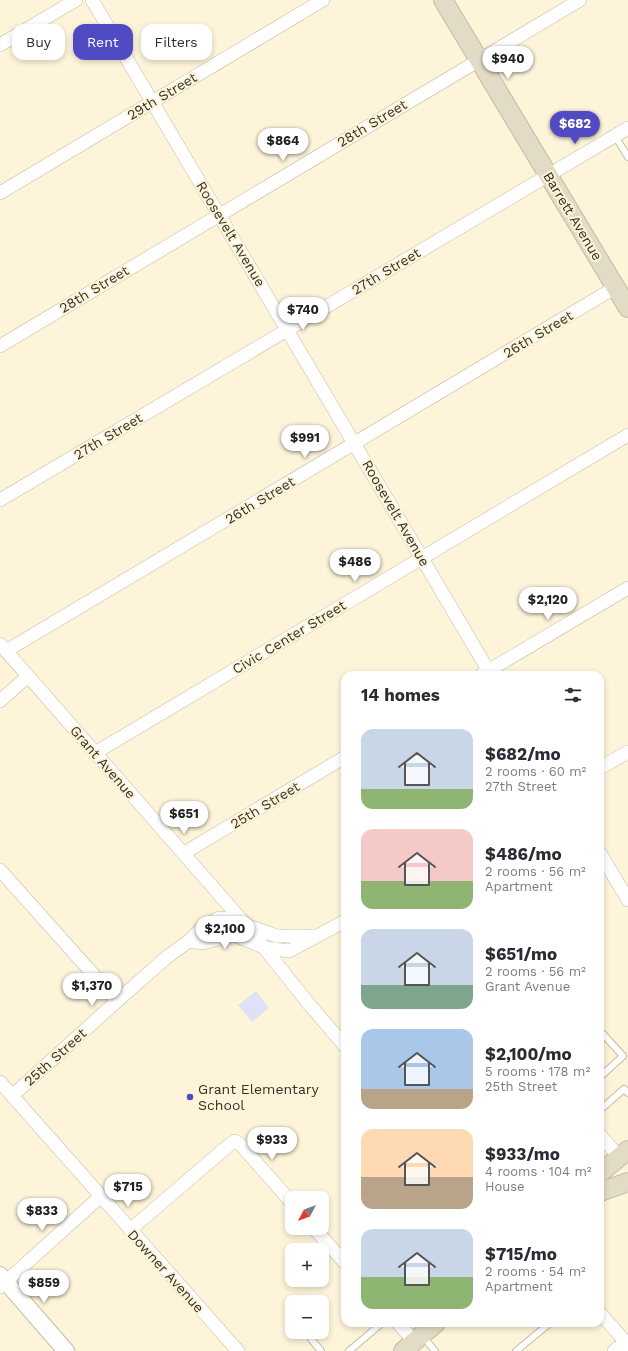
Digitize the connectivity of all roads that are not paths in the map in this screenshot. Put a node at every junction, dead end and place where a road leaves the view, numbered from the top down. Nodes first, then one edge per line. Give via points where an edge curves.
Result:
1 (76, 0) edge
2 (92, 0) edge
3 (323, 0) edge
4 (443, 0) edge
5 (580, 0) edge
6 (0, 45) edge
7 (479, 60) junction
8 (153, 102) junction
9 (628, 128) edge
10 (615, 136) junction
11 (628, 157) edge
12 (548, 175) junction
13 (0, 193) edge
14 (220, 214) junction
15 (616, 287) junction
16 (628, 308) edge
17 (288, 329) junction
18 (0, 346) edge
19 (628, 435) edge
20 (356, 443) junction
21 (0, 500) edge
22 (422, 557) junction
23 (628, 588) edge
24 (3, 648) edge
25 (485, 671) edge
26 (492, 671) edge
27 (28, 676) junction
28 (0, 701) edge
29 (628, 752) edge
30 (95, 753) junction
31 (341, 759) edge
32 (604, 766) edge
33 (184, 853) junction
34 (604, 860) edge
35 (0, 870) edge
36 (628, 900) edge
37 (341, 923) edge
38 (246, 925) junction
39 (315, 936) junction
40 (189, 941) junction
41 (266, 948) junction
42 (117, 1001) junction
43 (604, 1035) edge
44 (341, 1041) edge
45 (604, 1073) edge
46 (0, 1082) edge
47 (628, 1093) edge
48 (12, 1096) junction
49 (604, 1106) edge
50 (604, 1138) edge
51 (623, 1153) edge
52 (604, 1170) edge
53 (628, 1182) edge
54 (604, 1191) edge
55 (285, 1194) edge
56 (100, 1196) junction
57 (130, 1230) junction
58 (320, 1235) edge
59 (341, 1258) edge
60 (2, 1282) edge
61 (604, 1317) edge
62 (377, 1327) edge
63 (401, 1327) edge
64 (431, 1327) edge
65 (545, 1327) edge
66 (311, 1339) dead end
67 (413, 1343) edge
68 (627, 1343) edge
69 (66, 1351) edge
70 (238, 1351) edge
71 (321, 1351) edge
72 (349, 1351) edge
73 (435, 1351) edge
74 (516, 1351) edge
75 (614, 1351) edge

1 - 6 street
2 - 8 street, Roosevelt Avenue
3 - 8 street, 29th Street
4 - 7 main road, Barrett Avenue
5 - 7 street, 28th Street
7 - 12 main road, Barrett Avenue
7 - 14 street, 28th Street
8 - 13 street, 29th Street
8 - 14 street, Roosevelt Avenue
9 - 10 street, 27th Street
10 - 11 lane
10 - 12 street, 27th Street
12 - 15 main road, Barrett Avenue
12 - 17 street, 27th Street
14 - 17 street, Roosevelt Avenue
14 - 18 street, 28th Street
15 - 16 main road, Barrett Avenue
15 - 20 street, 26th Street
17 - 20 street, Roosevelt Avenue
17 - 21 street, 27th Street
19 - 22 street, Civic Center Street
20 - 22 street, Roosevelt Avenue
20 - 24 street, 26th Street
22 - 25 street, Roosevelt Avenue
22 - 30 street, Civic Center Street
23 - 26 street
24 - 27 street, Grant Avenue
27 - 28 street
27 - 30 street, Grant Avenue
29 - 32 street
30 - 33 street, Grant Avenue
31 - 33 street, 25th Street
33 - 38 street, Grant Avenue
34 - 36 street
35 - 42 street
37 - 39 street
38 - 39 street via 276,936
38 - 40 street, 25th Street via 219,918 204,926
38 - 41 street, Grant Avenue
39 - 41 street via 289,950
40 - 41 street via 203,943 234,935
40 - 42 street, 25th Street
41 - 44 street, Grant Avenue
42 - 48 street, 25th Street
43 - 45 lane via 623,1056
46 - 48 street, Downer Avenue
47 - 49 lane via 624,1089
48 - 56 street, Downer Avenue
50 - 51 street
51 - 52 main road
53 - 54 main road
55 - 57 street via 235,1141
56 - 57 street, Downer Avenue
56 - 60 street
57 - 70 street, Downer Avenue
58 - 59 street
60 - 69 street
61 - 68 street
62 - 72 lane
63 - 67 street
64 - 67 main road
65 - 74 lane
66 - 71 lane
67 - 73 lane
68 - 75 street

